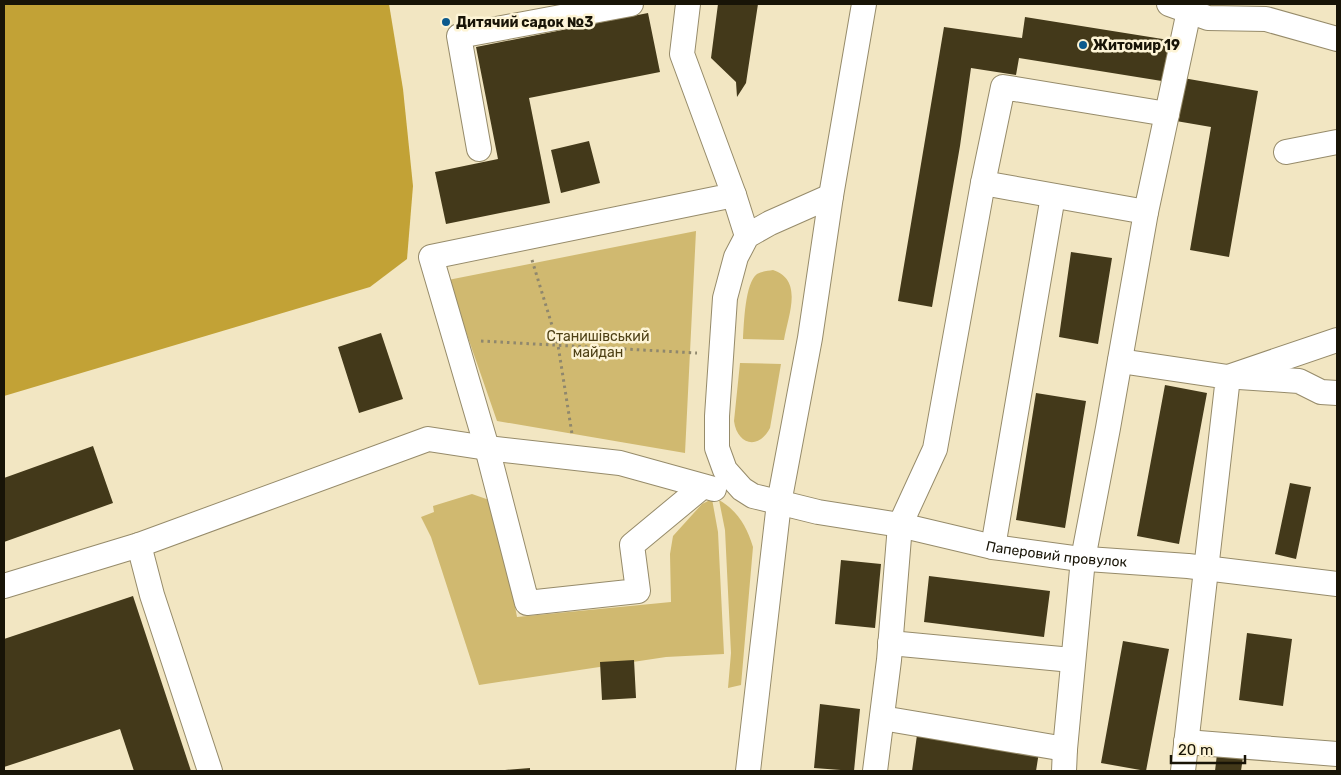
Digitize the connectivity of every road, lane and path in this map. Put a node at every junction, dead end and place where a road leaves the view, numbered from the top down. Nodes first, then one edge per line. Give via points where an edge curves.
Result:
1 (631, 4) edge
2 (688, 4) edge
3 (864, 4) edge
4 (1179, 8) edge
5 (1337, 39) edge
6 (1167, 114) junction
7 (1337, 142) edge
8 (479, 149) dead end
9 (1286, 152) dead end
10 (983, 183) junction
11 (734, 194) junction
12 (831, 196) junction
13 (1053, 196) junction
14 (1146, 212) junction
15 (747, 236) junction
16 (526, 238) junction
17 (456, 340) junction
18 (1337, 340) edge
19 (558, 345) junction
20 (720, 354) junction
21 (1120, 361) junction
22 (1228, 377) junction
23 (1337, 393) edge
24 (487, 448) junction
25 (576, 458) junction
26 (702, 487) junction
27 (753, 496) junction
28 (780, 503) junction
29 (900, 525) junction
30 (139, 545) junction
31 (993, 547) junction
32 (1083, 559) junction
33 (1206, 568) junction
34 (1337, 584) edge
35 (4, 586) edge
36 (890, 644) junction
37 (1072, 660) junction
38 (882, 718) junction
39 (1186, 742) junction
40 (1337, 754) edge
41 (1065, 760) edge
42 (210, 771) edge
43 (748, 771) edge
44 (875, 771) edge
45 (1183, 771) edge

1 - 8 street via 459,36
2 - 11 street via 682,54
3 - 12 street
4 - 5 street via 1208,18 1266,19
4 - 6 street
6 - 10 street via 1003,87
6 - 14 street
7 - 9 street
10 - 13 street
10 - 29 street via 935,449
11 - 15 street
11 - 16 street
12 - 15 street
12 - 28 street via 810,338
13 - 14 street
13 - 31 street
14 - 21 street
15 - 20 street via 736,257 725,298
16 - 17 street via 432,257
16 - 19 path
17 - 19 path
17 - 24 street
18 - 22 street
19 - 20 path
19 - 25 path
20 - 27 street via 717,448 725,470
21 - 22 street
21 - 32 street
22 - 23 street via 1299,381 1321,392
22 - 33 street
24 - 25 street, Паперовий провулок
24 - 26 street via 527,603 638,591 632,545
24 - 30 street, Паперовий провулок via 428,440
25 - 26 street, Паперовий провулок via 620,463
26 - 27 street, Паперовий провулок
27 - 28 street, Паперовий провулок
28 - 29 street, Паперовий провулок
28 - 43 street
29 - 31 street, Паперовий провулок
29 - 36 street
30 - 35 street, Паперовий провулок
30 - 42 street via 152,595
31 - 32 street, Паперовий провулок
32 - 33 street, Паперовий провулок
32 - 37 street
33 - 34 street, Паперовий провулок
33 - 39 street
36 - 37 street
36 - 38 street
37 - 41 street
38 - 41 street
38 - 44 street
39 - 40 street
39 - 45 street

